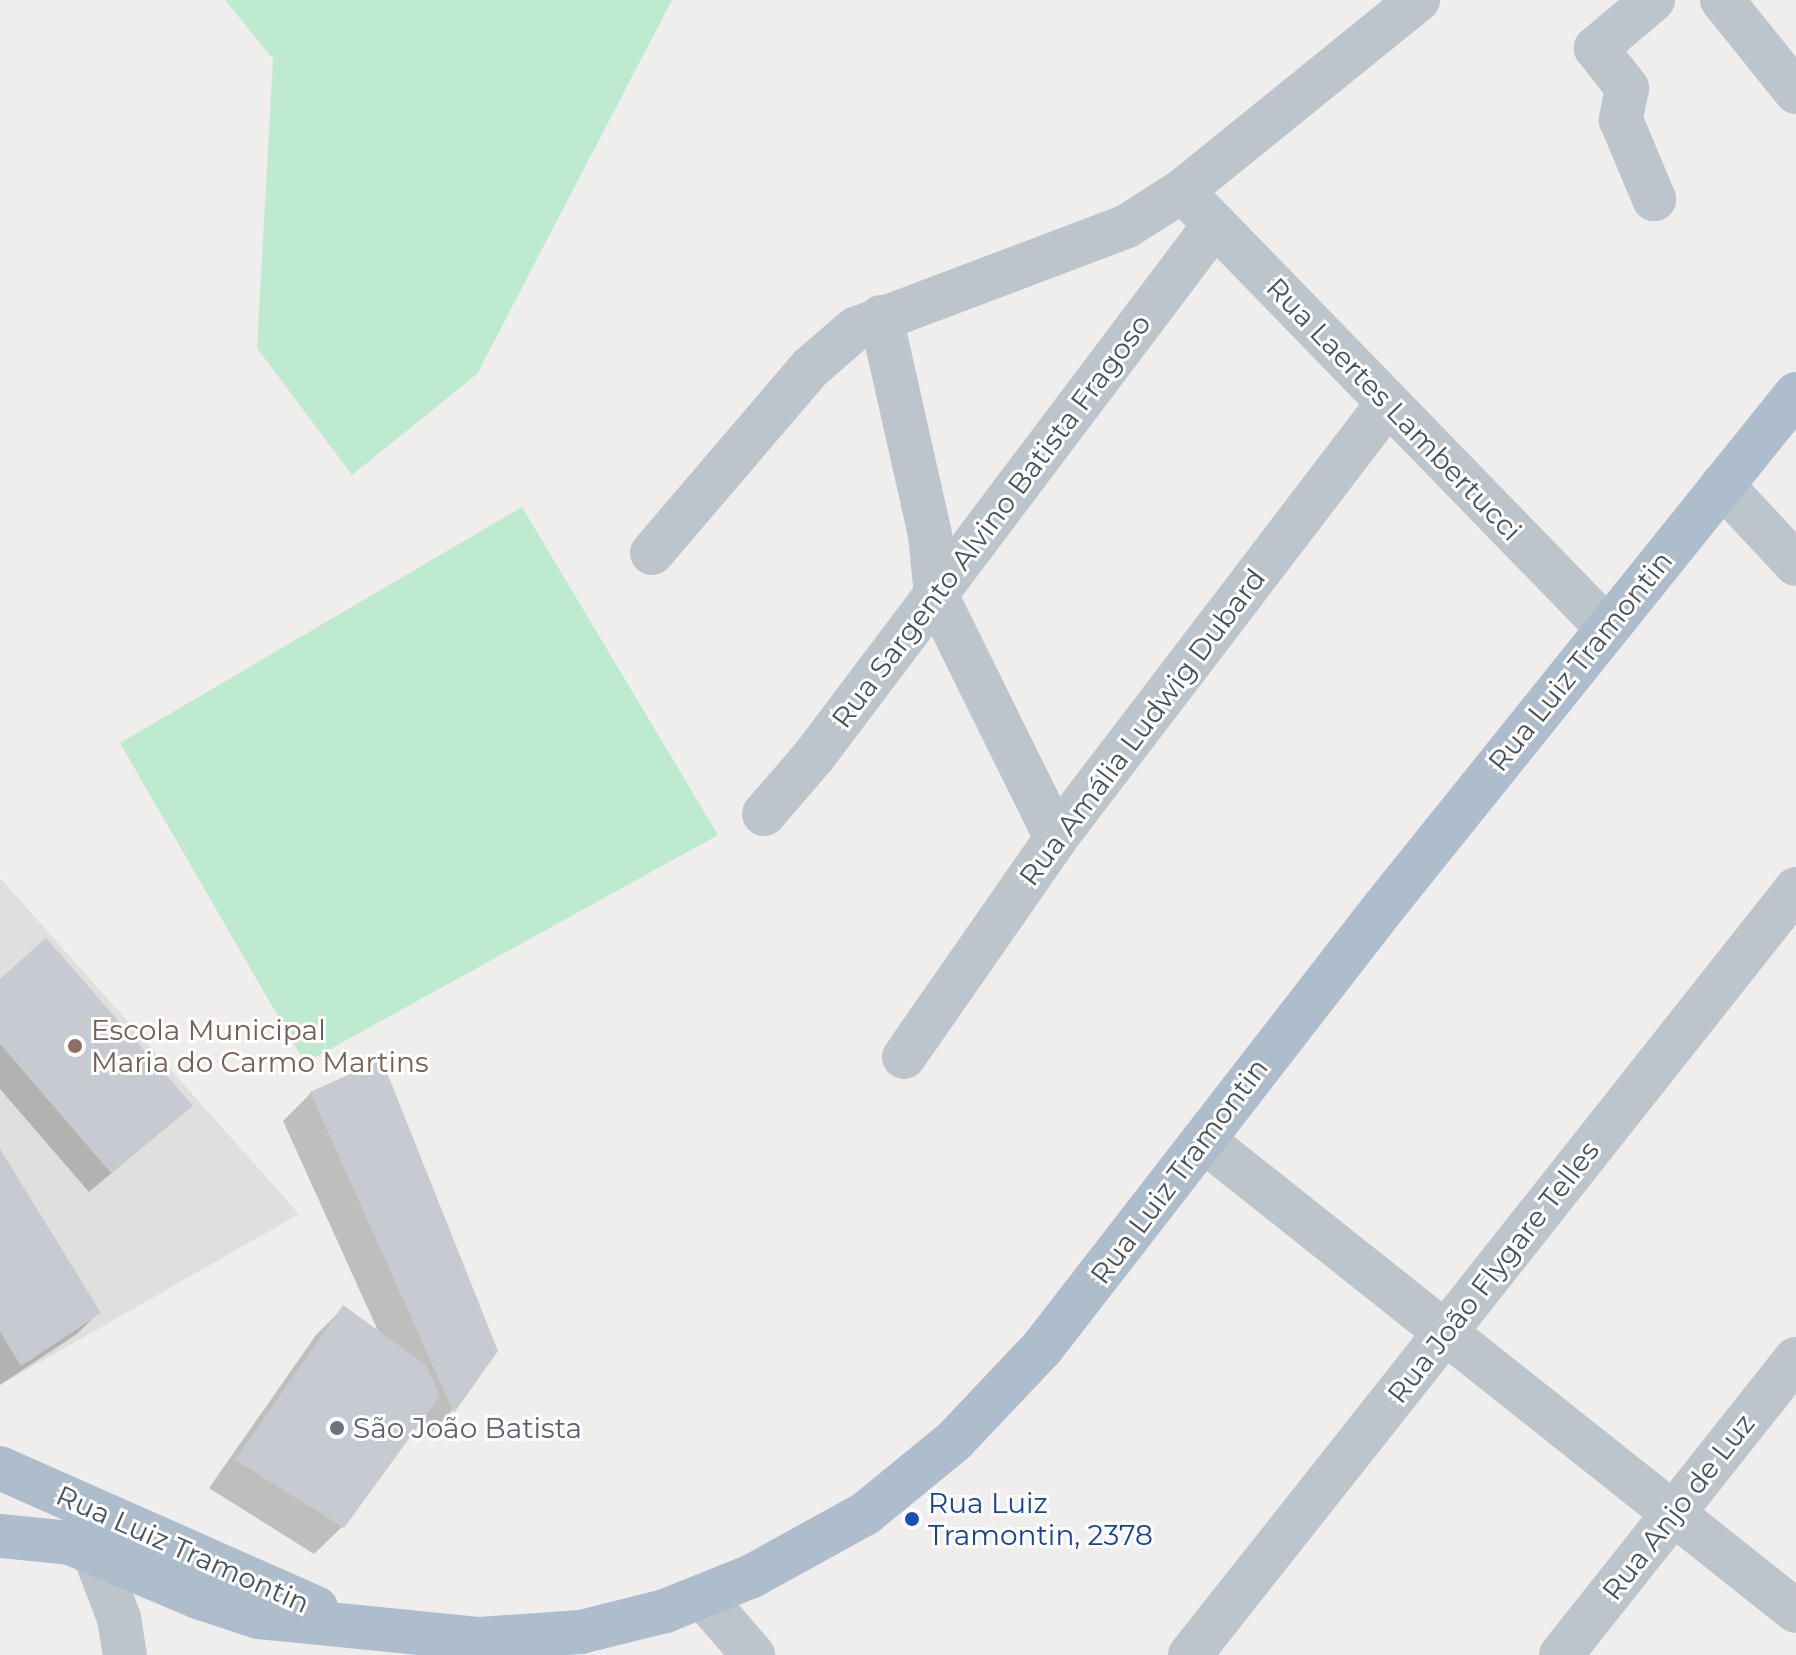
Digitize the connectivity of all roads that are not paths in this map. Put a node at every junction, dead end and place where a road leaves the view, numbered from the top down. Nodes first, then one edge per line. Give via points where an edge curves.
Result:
1 (1418, 0) edge
2 (1653, 0) edge
3 (1722, 0) edge
4 (1793, 82) edge
5 (1182, 191) junction
6 (1654, 199) dead end
7 (1215, 224) junction
8 (881, 317) junction
9 (1796, 394) edge
10 (1388, 403) junction
11 (1722, 485) junction
12 (652, 553) dead end
13 (1796, 564) edge
14 (936, 595) junction
15 (1606, 627) junction
16 (764, 814) dead end
17 (1056, 838) junction
18 (1796, 889) edge
19 (904, 1057) dead end
20 (1203, 1140) junction
21 (1445, 1332) junction
22 (1796, 1359) edge
23 (0, 1468) edge
24 (1673, 1514) junction
25 (0, 1536) edge
26 (94, 1553) junction
27 (175, 1587) junction
28 (703, 1597) junction
29 (1796, 1611) edge
30 (366, 1628) junction
31 (122, 1636) edge
32 (753, 1655) edge
33 (1190, 1655) edge
34 (1561, 1655) edge

1 - 5 street
2 - 6 street via 1596,48 1627,88 1621,120
3 - 4 street
5 - 7 street, Rua Laertes Lambertucci
5 - 8 street via 1096,240
7 - 10 street, Rua Laertes Lambertucci
7 - 14 street, Rua Sargento Alvino Batista Fragoso
8 - 12 street via 855,329 810,368
8 - 14 street via 930,535
9 - 11 main road, Rua Luiz Tramontin
10 - 15 street, Rua Laertes Lambertucci
10 - 17 street, Rua Amália Ludwig Dubard
11 - 13 street
11 - 15 main road, Rua Luiz Tramontin
14 - 16 street, Rua Sargento Alvino Batista Fragoso
14 - 17 street
15 - 20 main road, Rua Luiz Tramontin
17 - 19 street, Rua Amália Ludwig Dubard
18 - 21 street, Rua João Flygare Telles
20 - 21 street
20 - 28 main road, Rua Luiz Tramontin via 1042,1348 954,1441 866,1513 807,1549
21 - 24 street
21 - 33 street, Rua João Flygare Telles
22 - 24 street, Rua Anjo de Luz
23 - 30 main road, Rua Luiz Tramontin via 160,1543
24 - 29 street
24 - 34 street, Rua Anjo de Luz
25 - 26 main road, Rua Luiz Tramontin via 42,1537
26 - 27 main road, Rua Luiz Tramontin
26 - 31 street
27 - 30 main road, Rua Luiz Tramontin via 259,1617
27 - 31 street via 139,1598
28 - 30 main road, Rua Luiz Tramontin via 623,1623 541,1636 480,1639
28 - 32 street

